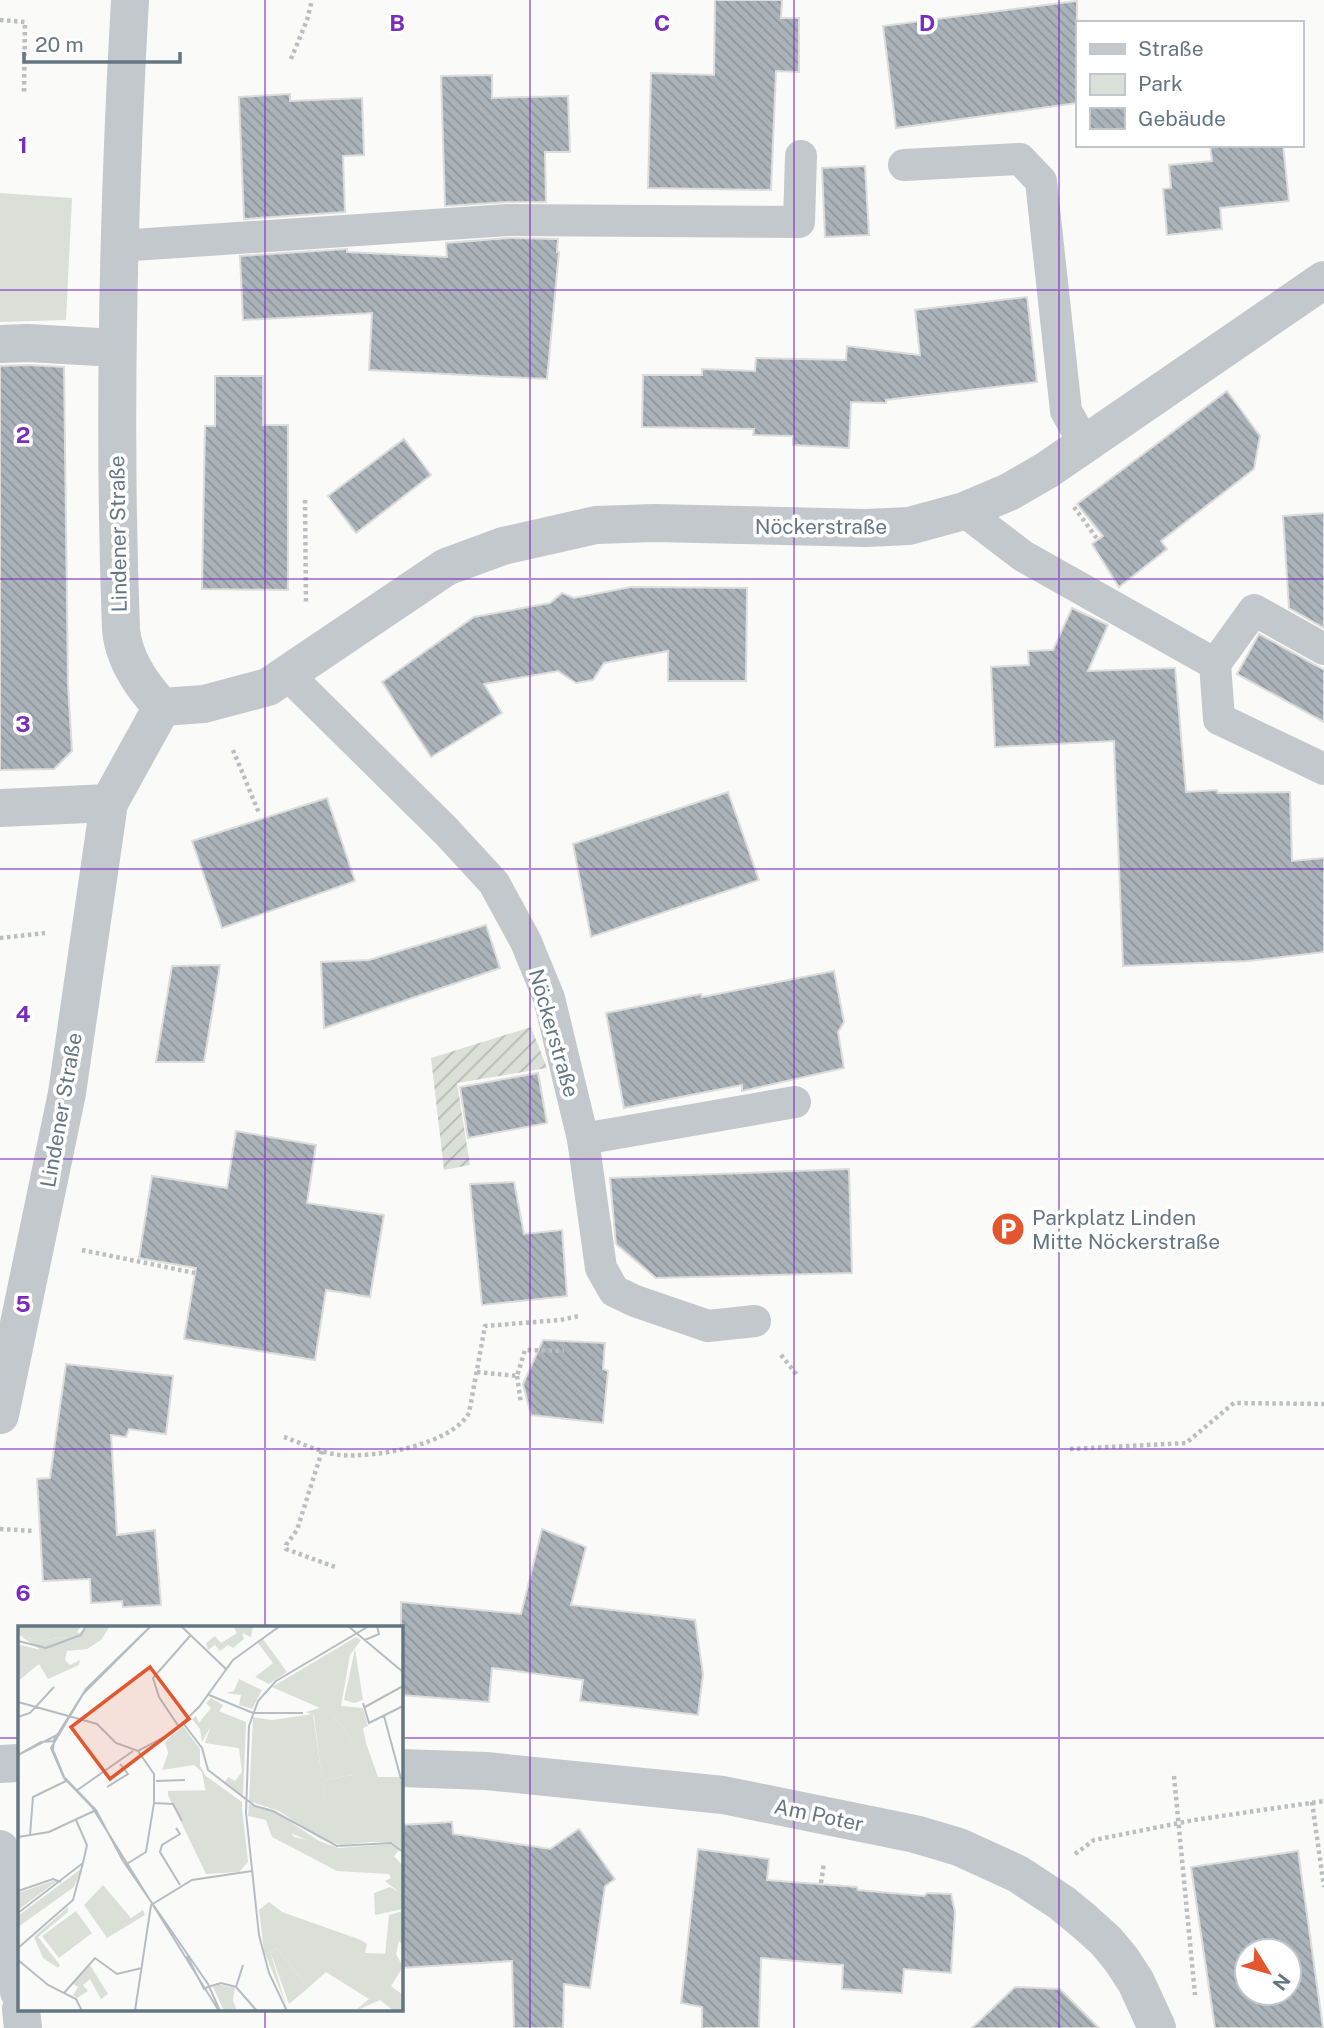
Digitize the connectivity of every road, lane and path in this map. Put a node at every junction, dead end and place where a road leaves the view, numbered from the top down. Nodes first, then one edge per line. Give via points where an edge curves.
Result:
1 (130, 0) edge
2 (312, 0) edge
3 (0, 20) edge
4 (290, 59) dead end
5 (24, 92) dead end
6 (801, 156) dead end
7 (904, 165) dead end
8 (118, 246) junction
9 (1324, 280) edge
10 (0, 344) edge
11 (116, 348) junction
12 (1085, 445) junction
13 (305, 500) dead end
14 (964, 511) junction
15 (1078, 512) dead end
16 (1098, 540) dead end
17 (325, 649) junction
18 (1324, 649) edge
19 (1215, 664) junction
20 (288, 675) junction
21 (162, 707) junction
22 (233, 750) dead end
23 (1324, 769) edge
24 (109, 803) junction
25 (0, 808) edge
26 (258, 813) dead end
27 (795, 1102) dead end
28 (583, 1139) junction
29 (76, 1249) dead end
30 (195, 1272) dead end
31 (614, 1291) junction
32 (755, 1321) dead end
33 (564, 1351) dead end
34 (477, 1372) junction
35 (517, 1376) junction
36 (521, 1403) dead end
37 (1324, 1404) edge
38 (0, 1415) edge
39 (284, 1437) dead end
40 (1070, 1448) dead end
41 (322, 1451) junction
42 (0, 1529) edge
43 (34, 1531) dead end
44 (335, 1567) dead end
45 (0, 1763) edge
46 (18, 1763) edge
47 (402, 1768) edge
48 (1174, 1776) dead end
49 (1324, 1801) edge
50 (1312, 1802) junction
51 (1178, 1823) junction
52 (1, 1862) edge
53 (1036, 1885) junction
54 (1324, 1887) edge
55 (18, 1985) edge
56 (1197, 2008) dead end
57 (21, 2010) edge
58 (23, 2028) edge
59 (1157, 2028) edge

1 - 8 street, Lindener Straße
2 - 4 path
3 - 5 path via 25,22
6 - 8 lane via 799,222 508,220
7 - 12 lane via 1020,159 1041,181 1066,411
8 - 11 street, Lindener Straße
9 - 12 street, Nöckerstraße
10 - 11 street
11 - 21 street, Lindener Straße via 122,645 139,679
12 - 14 street, Nöckerstraße via 1009,492
13 - 17 path via 306,607
14 - 17 street, Nöckerstraße via 909,526 654,523 572,530 503,546 446,567
14 - 19 lane via 1023,556
15 - 16 path
17 - 20 street, Nöckerstraße
18 - 19 lane via 1254,610
19 - 23 lane via 1219,719
20 - 21 street, Nöckerstraße via 224,699
20 - 28 lane, Nöckerstraße via 494,883 549,998
21 - 24 street
22 - 26 path
24 - 25 street
24 - 38 street, Lindener Straße via 67,1093
27 - 28 lane
28 - 31 lane, Nöckerstraße via 601,1268
29 - 30 path
31 - 32 lane via 708,1326
31 - 34 path via 585,1314 485,1326
33 - 35 path via 525,1350
34 - 35 path
34 - 41 path via 470,1413 453,1431 389,1452 341,1455
35 - 36 path
37 - 40 path via 1234,1403 1186,1443
39 - 41 path
41 - 44 path via 297,1530 286,1549
42 - 43 path
45 - 46 street
47 - 53 street, Am Poter via 495,1772 723,1795 915,1834 988,1858
48 - 51 path
49 - 50 path
50 - 51 path
50 - 54 path
51 - 53 path via 1094,1840
51 - 56 path
52 - 55 street
53 - 59 street, Am Poter via 1114,1950 1136,1982
57 - 58 street

